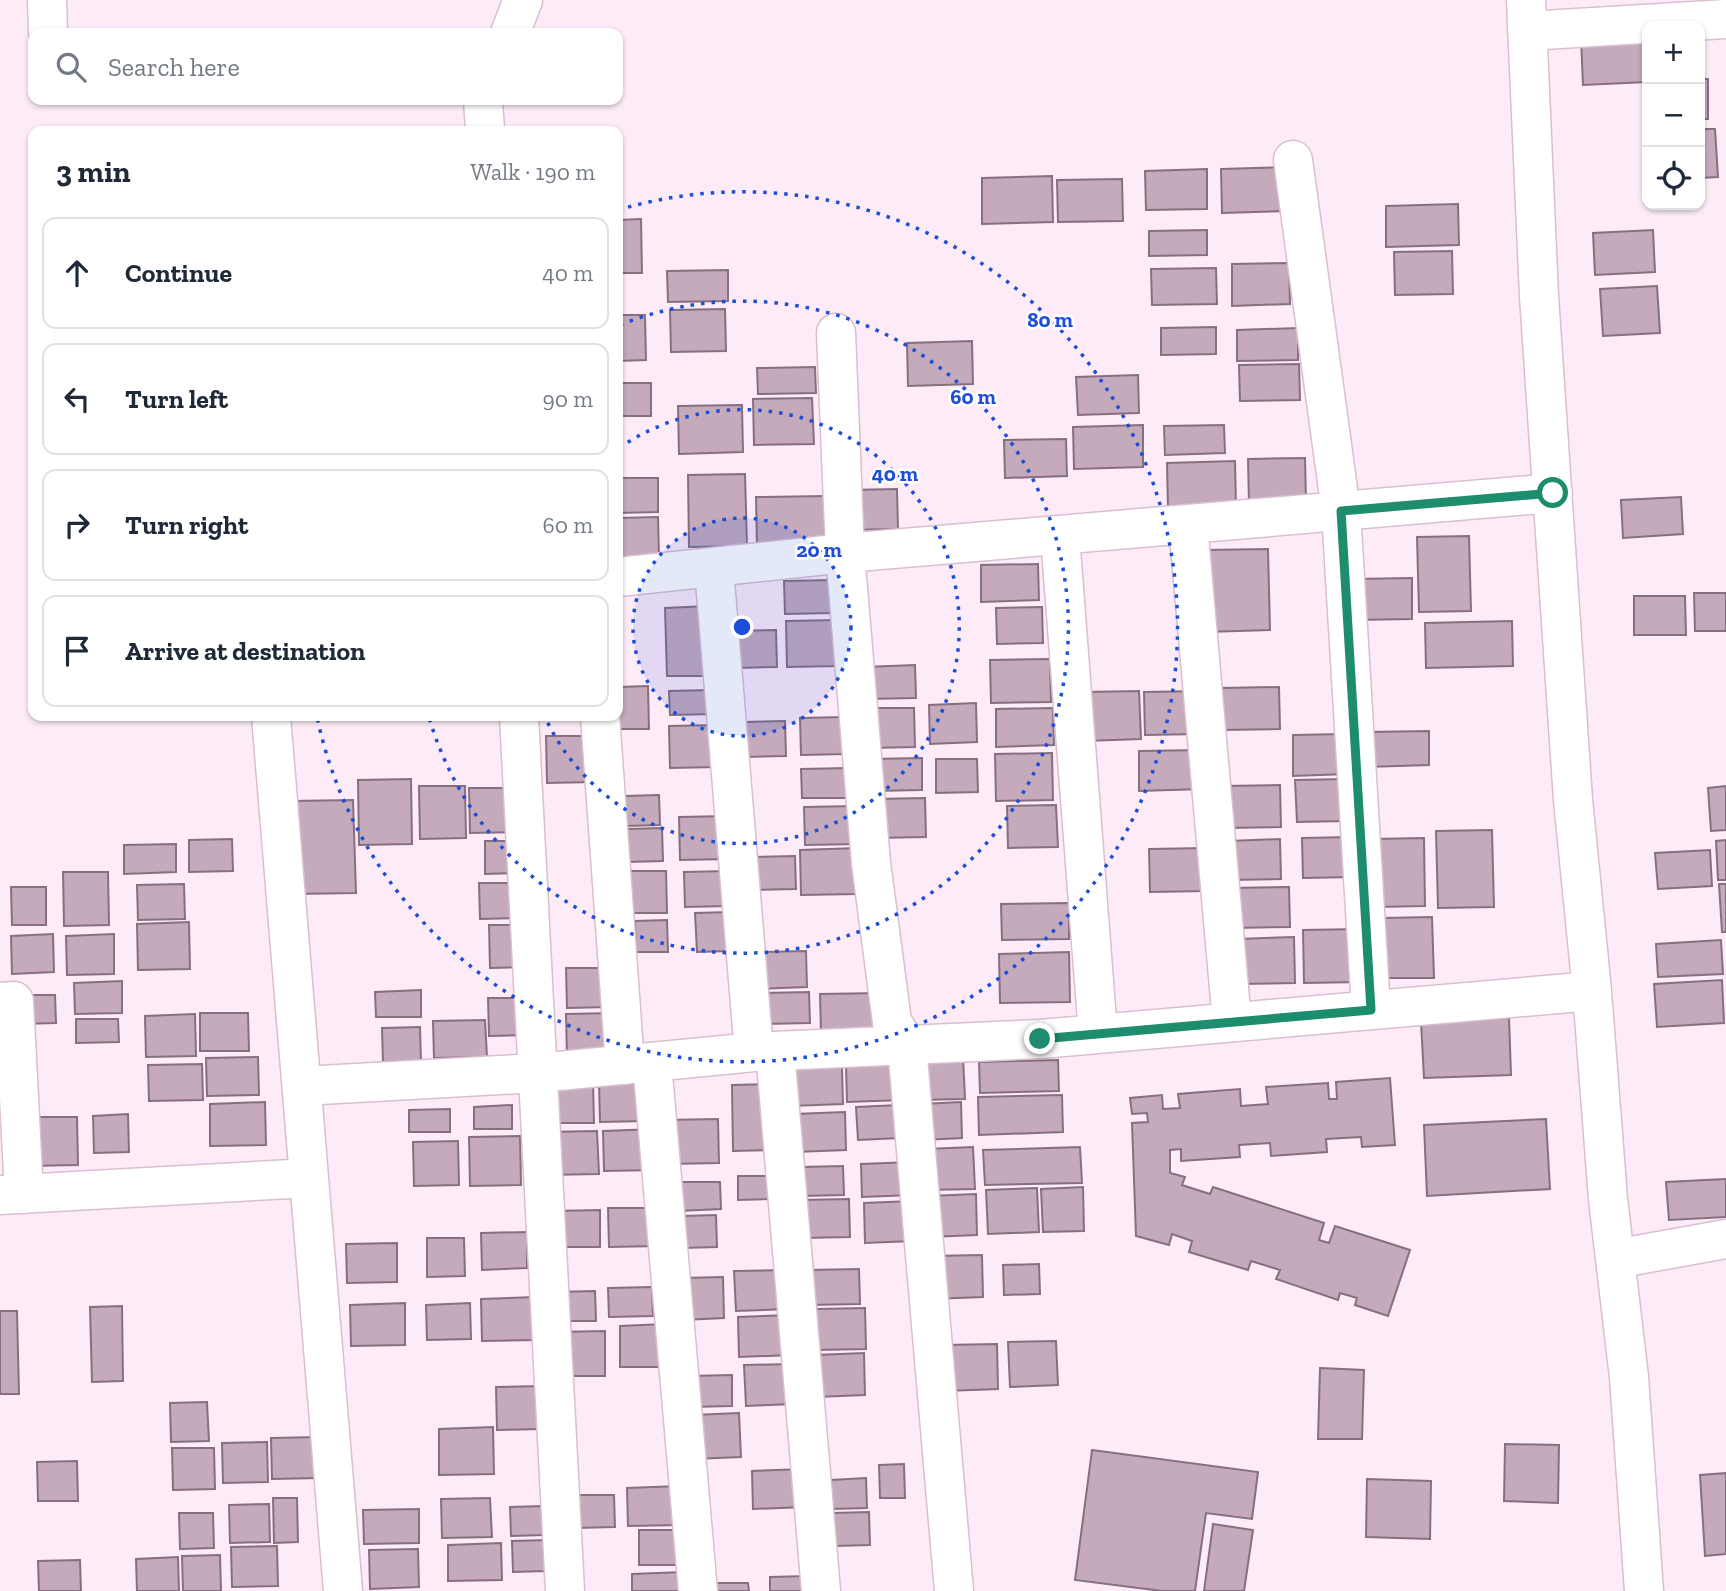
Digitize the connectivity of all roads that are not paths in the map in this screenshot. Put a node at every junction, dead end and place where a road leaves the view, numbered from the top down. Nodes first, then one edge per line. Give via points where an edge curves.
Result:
1 (47, 0) edge
2 (523, 0) edge
3 (530, 0) edge
4 (1526, 16) edge
5 (1726, 19) edge
6 (48, 28) edge
7 (512, 28) edge
8 (532, 28) edge
9 (483, 105) edge
10 (485, 126) edge
11 (1293, 160) dead end
12 (836, 333) dead end
13 (1553, 493) junction
14 (1341, 511) junction
15 (1188, 524) junction
16 (1060, 536) junction
17 (845, 554) junction
18 (714, 569) junction
19 (623, 577) edge
20 (271, 721) edge
21 (519, 721) edge
22 (601, 721) edge
23 (1592, 991) junction
24 (0, 1002) edge
25 (1371, 1010) junction
26 (1232, 1022) junction
27 (1098, 1034) junction
28 (907, 1046) junction
29 (764, 1051) junction
30 (639, 1064) junction
31 (538, 1073) junction
32 (302, 1086) junction
33 (309, 1178) junction
34 (12, 1194) edge
35 (1726, 1239) edge
36 (1615, 1259) junction
37 (343, 1591) edge
38 (565, 1591) edge
39 (698, 1591) edge
40 (821, 1591) edge
41 (954, 1591) edge
42 (1644, 1591) edge

1 - 6 street
2 - 7 street
3 - 8 street
4 - 5 street
4 - 13 street
9 - 10 street
11 - 14 street
12 - 17 street
13 - 14 street
13 - 23 street via 1573,800
14 - 15 street
14 - 25 street
15 - 16 street
15 - 26 street
16 - 17 street
16 - 27 street
17 - 18 street
17 - 28 street via 872,863 892,1022
18 - 19 street
18 - 29 street
20 - 32 street
21 - 31 street
22 - 30 street
23 - 25 street
23 - 36 street
24 - 34 street via 14,1001
25 - 26 street
26 - 27 street
27 - 28 street
28 - 29 street
28 - 41 street
29 - 30 street
29 - 40 street
30 - 31 street
30 - 39 street
31 - 32 street
31 - 38 street
32 - 33 street
33 - 34 street
33 - 37 street
35 - 36 street
36 - 42 street via 1629,1377

